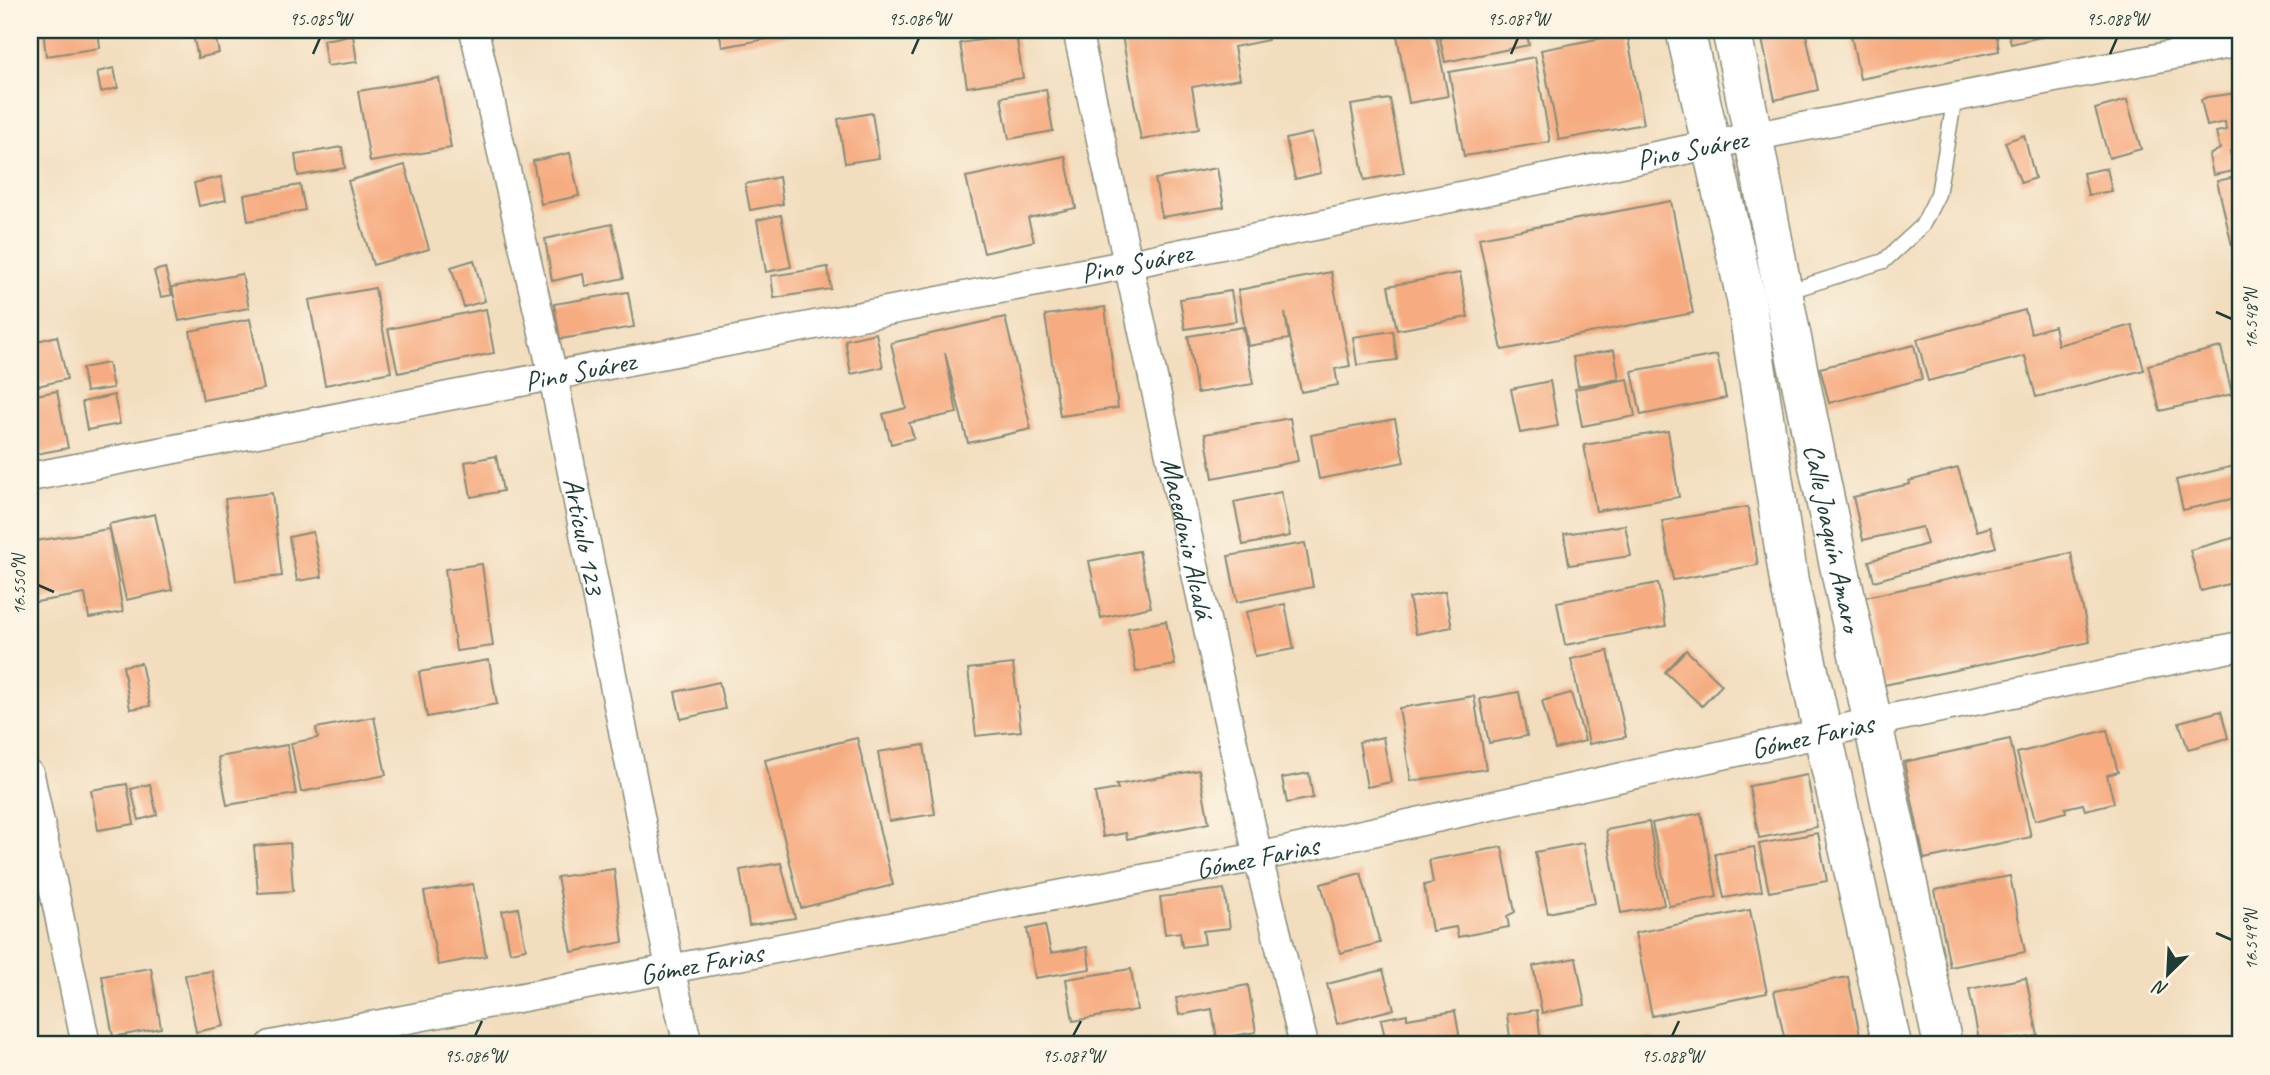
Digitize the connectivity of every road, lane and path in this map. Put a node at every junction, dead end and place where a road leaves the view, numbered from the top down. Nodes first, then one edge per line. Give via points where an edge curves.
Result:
1 (474, 30) edge
2 (1077, 30) edge
3 (1685, 30) edge
4 (1731, 30) edge
5 (2240, 42) edge
6 (1955, 97) junction
7 (1755, 136) junction
8 (1709, 145) junction
9 (1129, 264) junction
10 (1764, 296) junction
11 (553, 376) junction
12 (30, 477) edge
13 (2240, 646) edge
14 (1873, 722) junction
15 (1821, 733) junction
16 (30, 775) edge
17 (1258, 857) junction
18 (670, 968) junction
19 (86, 1045) edge
20 (271, 1045) edge
21 (688, 1045) edge
22 (1304, 1045) edge
23 (1892, 1045) edge
24 (1943, 1045) edge

1 - 11 street, Artículo 123
2 - 9 street, Macedonio Alcalá
3 - 8 main road, Calle Joaquín Amaro
4 - 7 main road, Calle Joaquín Amaro
5 - 6 street, Pino Suárez
6 - 7 street, Pino Suárez
6 - 10 lane via 1938,194 1922,226 1884,261
7 - 8 street, Pino Suárez
7 - 10 main road, Calle Joaquín Amaro
8 - 9 street, Pino Suárez
8 - 10 main road, Calle Joaquín Amaro
9 - 11 street, Pino Suárez
9 - 17 street, Macedonio Alcalá
10 - 14 main road, Calle Joaquín Amaro
10 - 15 main road, Calle Joaquín Amaro via 1789,581
11 - 12 street, Pino Suárez
11 - 18 street, Artículo 123
13 - 14 street, Gómez Farias
14 - 15 street, Gómez Farias
14 - 24 main road, Calle Joaquín Amaro
15 - 17 street, Gómez Farias
15 - 23 main road, Calle Joaquín Amaro
16 - 19 street
17 - 18 street, Gómez Farias
17 - 22 street, Macedonio Alcalá
18 - 20 street, Gómez Farias
18 - 21 street, Artículo 123

